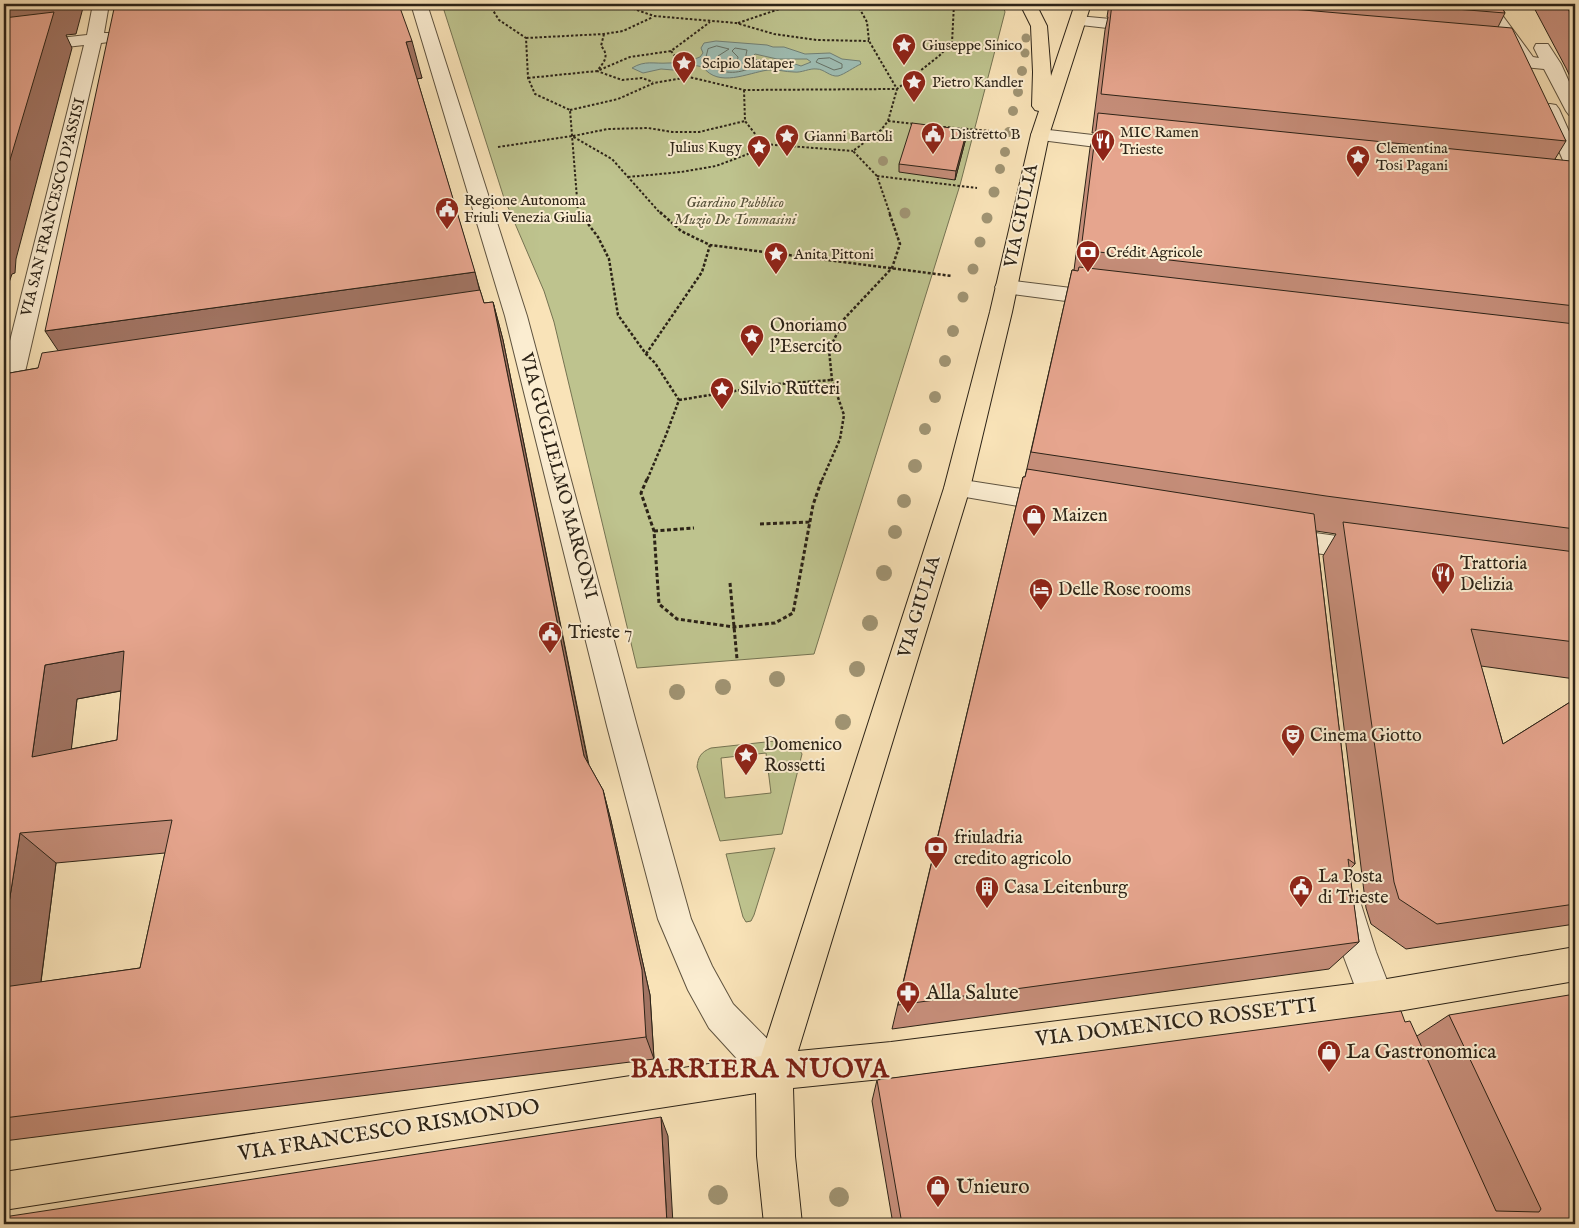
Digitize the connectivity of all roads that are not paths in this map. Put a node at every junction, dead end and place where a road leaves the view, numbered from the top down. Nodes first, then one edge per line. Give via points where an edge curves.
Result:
1 (101, 4) edge
2 (410, 4) edge
3 (1028, 4) edge
4 (1083, 4) edge
5 (1478, 7) edge
6 (1078, 21) junction
7 (1156, 28) edge
8 (126, 35) edge
9 (1532, 35) dead end
10 (94, 39) junction
11 (4, 49) edge
12 (1473, 57) edge
13 (1503, 60) junction
14 (1528, 62) junction
15 (1552, 64) junction
16 (1510, 77) edge
17 (1536, 79) edge
18 (1544, 96) edge
19 (1575, 111) edge
20 (1040, 135) junction
21 (1144, 147) edge
22 (1575, 165) edge
23 (1006, 287) junction
24 (1127, 301) edge
25 (33, 386) edge
26 (5, 397) edge
27 (958, 488) junction
28 (1074, 506) edge
29 (1258, 535) edge
30 (1392, 554) edge
31 (1343, 879) edge
32 (1575, 964) edge
33 (1375, 998) junction
34 (1395, 1043) edge
35 (774, 1072) junction
36 (4, 1191) edge
37 (784, 1224) edge

1 - 10 street, VIA SAN FRANCESCO D'ASSISI
2 - 35 street, VIA GUGLIELMO MARCONI via 506,318 552,450 622,726 676,919 700,978 721,1016
3 - 20 main road, VIA GIULIA via 1039,26 1042,72
4 - 6 main road, VIA GIULIA
5 - 13 street
5 - 14 street
6 - 7 street
6 - 20 main road, VIA GIULIA
8 - 10 street
9 - 15 street
10 - 11 street
10 - 26 street, VIA SAN FRANCESCO D'ASSISI
12 - 13 street
13 - 14 street
13 - 16 street
14 - 15 street
14 - 17 street
15 - 19 street
18 - 22 street
20 - 21 street
20 - 23 main road, VIA GIULIA
23 - 24 street
23 - 27 main road, VIA GIULIA
25 - 26 street
27 - 28 street
27 - 35 main road, VIA GIULIA
29 - 30 street via 1307,555
31 - 33 street via 1347,908
32 - 33 main road, VIA DOMENICO ROSSETTI
33 - 34 street
33 - 35 main road, VIA DOMENICO ROSSETTI
35 - 36 main road, VIA FRANCESCO RISMONDO
35 - 37 main road, VIA GIULIA via 776,1156

